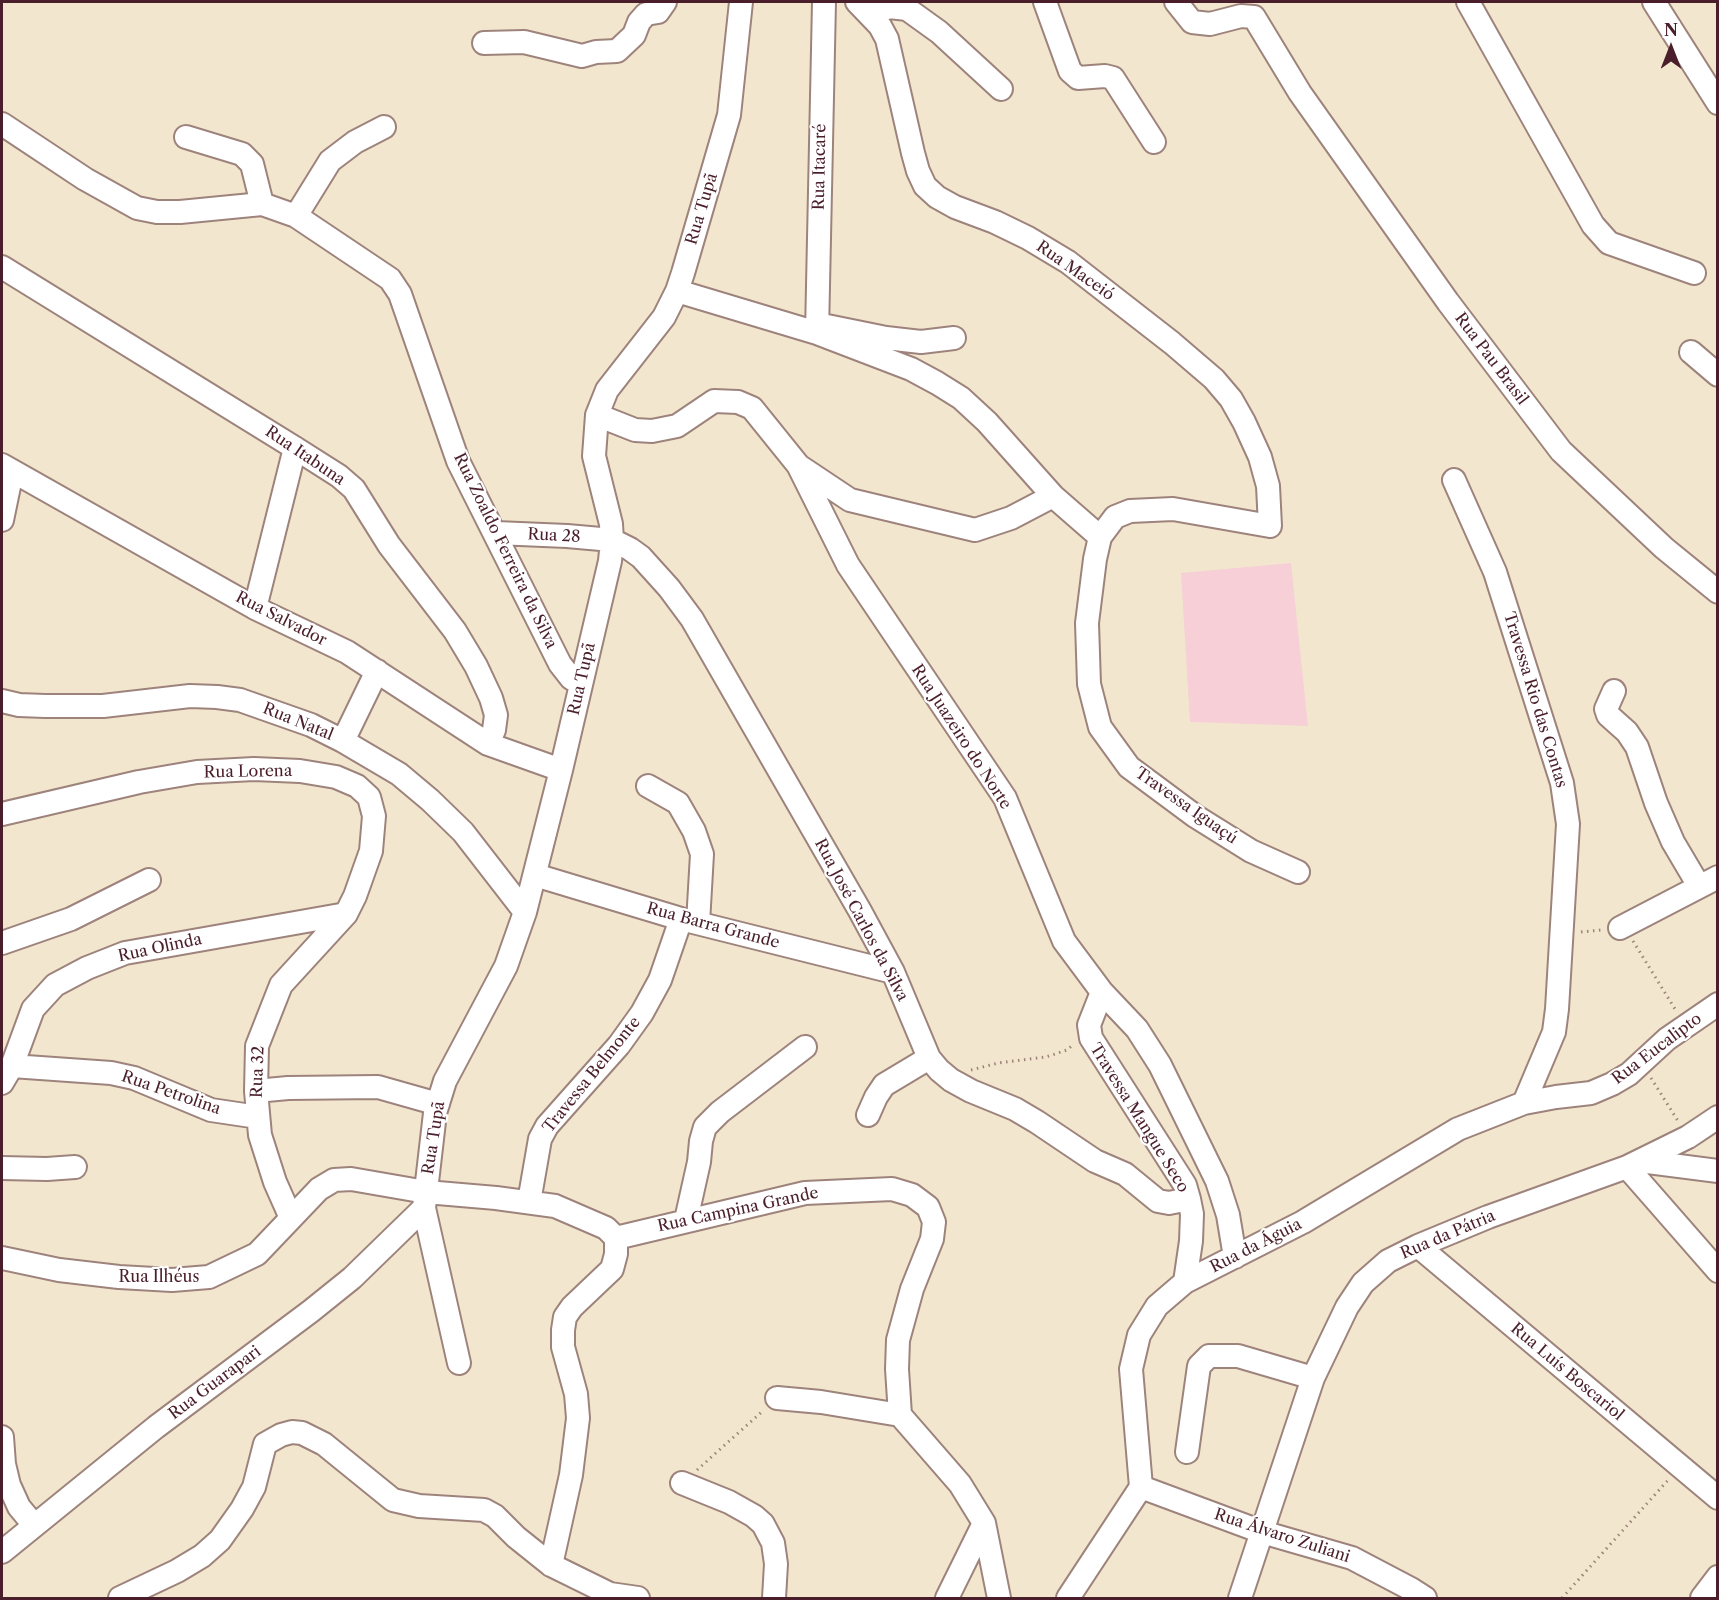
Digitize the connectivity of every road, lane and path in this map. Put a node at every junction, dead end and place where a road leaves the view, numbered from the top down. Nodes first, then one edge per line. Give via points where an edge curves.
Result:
1 (665, 2) edge
2 (741, 2) edge
3 (824, 2) edge
4 (1046, 2) edge
5 (1176, 2) edge
6 (1468, 2) edge
7 (1654, 2) edge
8 (864, 8) edge
9 (484, 43) dead end
10 (1001, 89) dead end
11 (1718, 103) edge
12 (384, 127) dead end
13 (3, 129) edge
14 (186, 137) dead end
15 (1154, 142) dead end
16 (262, 204) junction
17 (296, 216) junction
18 (2, 267) edge
19 (1694, 273) dead end
20 (677, 291) junction
21 (817, 328) junction
22 (954, 338) dead end
23 (1691, 352) dead end
24 (1718, 375) edge
25 (597, 416) junction
26 (295, 448) junction
27 (798, 465) junction
28 (7, 469) edge
29 (1454, 480) dead end
30 (1053, 496) junction
31 (2, 520) edge
32 (496, 533) junction
33 (1100, 537) junction
34 (612, 540) junction
35 (1718, 592) edge
36 (255, 608) junction
37 (377, 671) junction
38 (581, 684) junction
39 (1614, 691) dead end
40 (2, 701) edge
41 (343, 741) junction
42 (489, 744) junction
43 (561, 770) junction
44 (648, 786) dead end
45 (2, 814) edge
46 (1298, 872) dead end
47 (535, 875) junction
48 (149, 880) dead end
49 (1708, 882) edge
50 (525, 912) junction
51 (346, 914) junction
52 (690, 921) junction
53 (1622, 927) junction
54 (1561, 934) junction
55 (2, 943) edge
56 (893, 972) junction
57 (1102, 992) junction
58 (1718, 1004) edge
59 (1686, 1026) junction
60 (1089, 1033) junction
61 (805, 1047) dead end
62 (929, 1058) junction
63 (1641, 1061) junction
64 (7, 1074) edge
65 (951, 1080) junction
66 (256, 1091) junction
67 (1524, 1103) junction
68 (438, 1104) junction
69 (867, 1115) dead end
70 (258, 1117) junction
71 (1718, 1118) edge
72 (1688, 1137) junction
73 (1633, 1164) junction
74 (75, 1167) dead end
75 (2, 1168) edge
76 (1718, 1171) edge
77 (1189, 1199) junction
78 (425, 1200) junction
79 (530, 1202) junction
80 (291, 1218) junction
81 (686, 1220) junction
82 (616, 1238) junction
83 (1418, 1246) junction
84 (1235, 1257) junction
85 (2, 1258) edge
86 (1718, 1271) edge
87 (1185, 1282) junction
88 (459, 1363) dead end
89 (1313, 1378) junction
90 (777, 1398) joint
91 (900, 1415) junction
92 (2, 1437) edge
93 (1187, 1452) dead end
94 (1680, 1468) junction
95 (682, 1483) joint
96 (1141, 1487) junction
97 (1718, 1498) edge
98 (984, 1523) junction
99 (33, 1525) junction
100 (1262, 1532) junction
101 (2, 1552) edge
102 (551, 1565) junction
103 (1718, 1577) edge
104 (1414, 1595) edge
105 (770, 1598) edge
106 (120, 1599) edge
107 (638, 1599) edge
108 (947, 1599) edge
109 (999, 1599) edge
110 (1068, 1599) edge
111 (1240, 1599) edge
112 (1562, 1599) edge
113 (1701, 1599) edge

1 - 9 street via 658,12 646,14 634,35 617,51 582,56 524,42
2 - 20 street, Rua Tupã via 729,115
3 - 21 street, Rua Itacaré
4 - 15 street via 1070,71 1078,78 1113,78
5 - 35 street, Rua Pau Brasil via 1192,22 1210,24 1241,16 1254,17 1300,93 1448,302 1561,451 1664,548
6 - 19 street via 1593,225 1609,243
7 - 11 street
8 - 10 street via 907,9 939,32
8 - 33 street, Rua Maceió via 887,39 913,153 926,186 955,207 1020,234 1068,262 1172,343 1214,379 1235,407 1260,457 1268,486 1270,526 1173,509 1130,510 1115,517
12 - 17 street via 330,160
13 - 16 street, Rua Zoaldo Ferreira da Silva via 137,208 180,212
14 - 16 street via 242,154 252,164
16 - 17 street, Rua Zoaldo Ferreira da Silva
17 - 32 street, Rua Zoaldo Ferreira da Silva via 390,279 400,294 458,461
18 - 26 street, Rua Itabuna
20 - 21 street
20 - 25 street, Rua Tupã via 664,317 607,390
21 - 22 street via 921,342
21 - 30 street via 910,369 961,398
23 - 24 street
25 - 27 street, Rua Juazeiro do Norte via 635,430 652,431 677,426 714,401 738,402 752,408
25 - 34 street, Rua Tupã via 594,456
26 - 36 street
26 - 42 street, Rua Itabuna via 354,489 389,545 455,631 491,698 496,715
27 - 30 street via 850,500 975,530 1011,518
27 - 57 street, Rua Juazeiro do Norte via 848,565 1005,798 1065,941
28 - 31 street
28 - 36 street, Rua Salvador
29 - 54 street, Travessa Rio das Contas via 1495,572 1562,783 1568,824
30 - 33 street
32 - 34 street, Rua 28
32 - 38 street, Rua Zoaldo Ferreira da Silva via 560,664
33 - 46 street, Travessa Iguaçú via 1087,623 1089,684 1100,727 1129,766 1195,816 1251,851
34 - 38 street, Rua Tupã
34 - 56 street, Rua José Carlos da Silva via 641,557 692,619
36 - 37 street, Rua Salvador via 347,652
37 - 41 street
37 - 42 street, Rua Salvador
38 - 43 street, Rua Tupã
39 - 49 street via 1606,709 1608,715 1637,747 1673,842
40 - 41 street, Rua Natal via 19,705 103,706 190,696 217,697 240,700 281,714
41 - 50 street, Rua Natal via 399,774 430,800 463,832
42 - 43 street, Rua Salvador
43 - 47 street, Rua Tupã
44 - 52 street, Travessa Belmonte via 678,803 702,854
45 - 51 street, Rua Lorena via 197,772 254,769 336,777 357,786 369,797 374,816 370,851
47 - 50 street, Rua Tupã
47 - 52 street, Rua Barra Grande
48 - 55 street via 71,919
49 - 53 street
50 - 68 street, Rua Tupã via 506,966 459,1052
51 - 64 street, Rua Olinda via 125,953 87,968 55,985 33,1009
51 - 66 street, Rua 32 via 281,986 257,1046
52 - 56 street, Rua Barra Grande
52 - 79 street, Travessa Belmonte via 642,1012 619,1045 547,1126 540,1139
53 - 54 path
53 - 59 path
54 - 67 street, Travessa Rio das Contas via 1554,1032
56 - 62 street, Rua José Carlos da Silva
57 - 60 street, Travessa Mangue Seco
57 - 84 street, Rua Juazeiro do Norte via 1137,1029 1160,1065 1206,1156 1228,1215
58 - 59 street, Rua Eucalipto
59 - 63 street, Rua Eucalipto
60 - 65 path via 1066,1050 1046,1057 981,1066
60 - 77 street, Travessa Mangue Seco via 1185,1185
61 - 81 street via 705,1127
62 - 65 street, Rua José Carlos da Silva
62 - 69 street via 884,1085
63 - 67 street, Rua Eucalipto via 1629,1074 1591,1093
63 - 72 path
64 - 70 street, Rua Petrolina via 111,1073 144,1082 211,1110
65 - 77 street, Rua José Carlos da Silva via 1015,1109 1095,1161 1125,1174 1158,1201
66 - 68 street via 378,1087
66 - 70 street, Rua 32
67 - 84 street, Rua da Águia via 1458,1129 1304,1222
68 - 78 street, Rua Tupã
70 - 80 street, Rua 32 via 275,1182
71 - 72 street, Rua da Pátria
72 - 73 street, Rua da Pátria
73 - 76 street
73 - 83 street, Rua da Pátria
73 - 86 street
74 - 75 street
77 - 87 street, Travessa Mangue Seco via 1191,1241
78 - 79 street, Rua Ilhéus
78 - 80 street, Rua Ilhéus via 351,1179 334,1180 319,1189
78 - 88 street, Rua Tupã
78 - 99 street, Rua Guarapari via 352,1278
79 - 82 street, Rua Ilhéus via 581,1216 606,1228
80 - 85 street, Rua Ilhéus via 257,1254 209,1277 119,1277
81 - 82 street, Rua Campina Grande
81 - 91 street, Rua Campina Grande via 806,1192 892,1189 912,1194 928,1207 934,1222 932,1239 912,1289 898,1340
82 - 102 street via 612,1269 572,1307 564,1323 563,1347 576,1394 578,1418 571,1475
83 - 89 street, Rua da Pátria via 1388,1261 1364,1283 1347,1307
83 - 94 street, Rua Luís Boscariol
84 - 87 street, Rua da Águia
87 - 96 street, Rua da Águia via 1157,1306 1139,1335 1131,1369
89 - 93 street via 1238,1356 1209,1356 1199,1366
89 - 100 street, Rua da Pátria
90 - 91 street
90 - 95 path
91 - 98 street via 960,1484
92 - 99 street via 9,1485
94 - 97 street, Rua Luís Boscariol
94 - 112 path
95 - 105 street via 729,1502 764,1524 773,1543 776,1564
96 - 100 street, Rua Álvaro Zuliani
96 - 110 street
98 - 108 street
98 - 109 street
99 - 101 street, Rua Guarapari
100 - 104 street, Rua Álvaro Zuliani via 1352,1558
100 - 111 street, Rua da Pátria
102 - 106 street via 484,1510 419,1506 393,1500 324,1444 291,1432 265,1444 254,1487 220,1540 177,1571
102 - 107 street via 610,1594
103 - 113 street

